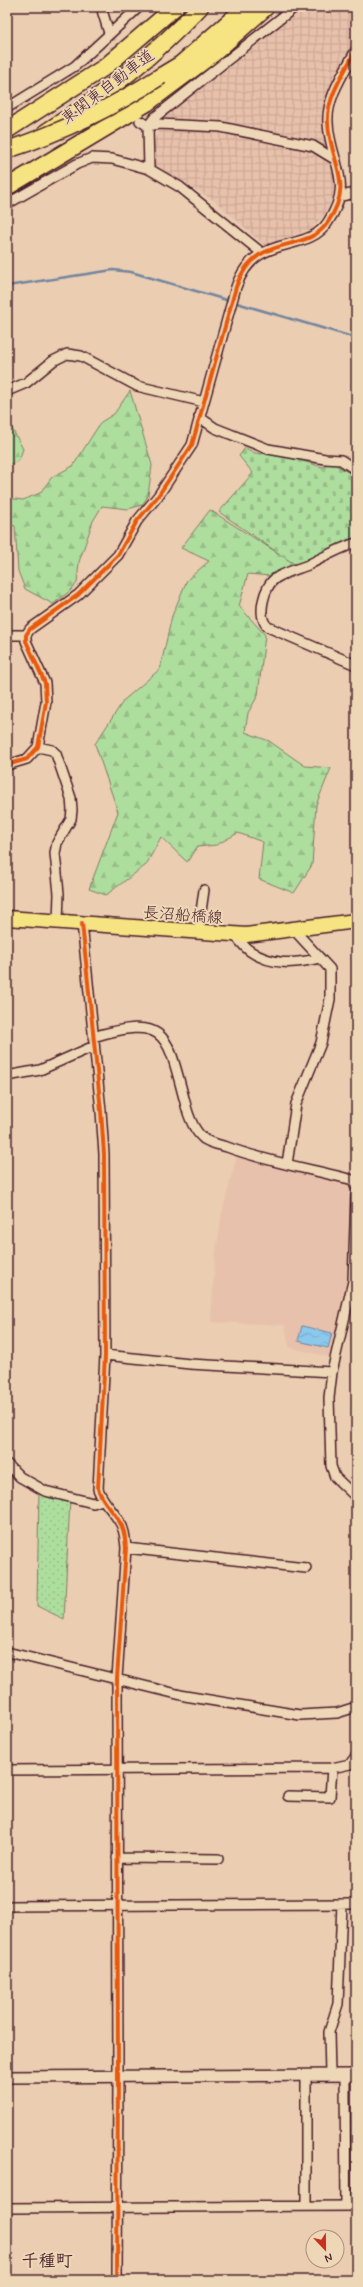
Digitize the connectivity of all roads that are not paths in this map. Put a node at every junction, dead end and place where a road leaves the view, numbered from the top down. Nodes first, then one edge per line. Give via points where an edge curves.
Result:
1 (101, 7) edge
2 (139, 7) edge
3 (175, 7) edge
4 (200, 7) edge
5 (246, 7) edge
6 (266, 7) edge
7 (294, 7) edge
8 (110, 33) junction
9 (356, 50) edge
10 (7, 108) edge
11 (144, 123) junction
12 (7, 130) edge
13 (7, 150) edge
14 (7, 156) edge
15 (336, 160) junction
16 (149, 169) junction
17 (7, 187) edge
18 (356, 193) edge
19 (341, 196) junction
20 (7, 204) edge
21 (262, 253) junction
22 (7, 391) edge
23 (204, 402) junction
24 (199, 417) junction
25 (356, 470) edge
26 (356, 543) edge
27 (26, 635) junction
28 (7, 636) edge
29 (356, 665) edge
30 (38, 747) junction
31 (7, 765) edge
32 (204, 890) dead end
33 (7, 918) edge
34 (58, 921) junction
35 (356, 921) edge
36 (82, 923) junction
37 (294, 930) junction
38 (198, 933) junction
39 (235, 935) junction
40 (320, 958) junction
41 (93, 1041) junction
42 (7, 1076) edge
43 (287, 1164) junction
44 (356, 1187) edge
45 (356, 1196) edge
46 (105, 1355) junction
47 (332, 1372) junction
48 (7, 1464) edge
49 (356, 1497) edge
50 (102, 1500) junction
51 (126, 1548) junction
52 (306, 1568) dead end
53 (7, 1652) edge
54 (117, 1678) junction
55 (356, 1707) edge
56 (356, 1756) edge
57 (332, 1768) junction
58 (118, 1769) junction
59 (7, 1770) edge
60 (288, 1796) dead end
61 (117, 1858) junction
62 (218, 1859) dead end
63 (342, 1904) junction
64 (356, 1904) edge
65 (117, 1905) junction
66 (7, 1906) edge
67 (306, 2075) junction
68 (330, 2075) junction
69 (351, 2075) edge
70 (118, 2076) junction
71 (7, 2077) edge
72 (117, 2206) junction
73 (306, 2206) junction
74 (346, 2206) junction
75 (356, 2206) edge
76 (7, 2208) edge
77 (117, 2280) edge

1 - 8 street
2 - 8 street
3 - 12 highway, 東関東自動車道 via 105,66
4 - 14 highway, 東関東自動車道 via 116,82
5 - 13 highway, bridge via 180,64 104,111 75,125
6 - 17 highway via 214,53 147,103
7 - 11 street
8 - 10 street via 75,66
9 - 15 street via 330,105 328,122
11 - 15 street via 222,127 313,146
11 - 16 street
15 - 19 street via 341,178
16 - 20 street via 112,159 92,158
16 - 21 street via 180,187
18 - 19 street
19 - 21 street via 328,222 313,236
21 - 23 street via 250,261 240,277
22 - 23 street via 26,383 53,361 67,354 81,356 137,386
23 - 24 street
24 - 25 street via 215,428 268,448 341,460
24 - 27 street via 186,456 137,521 118,555 78,595 30,628
26 - 29 street via 335,550 276,578 270,583 261,610 264,624 268,627
27 - 28 street
27 - 30 street via 46,689
30 - 31 street via 27,759
30 - 34 street via 52,750 56,754 72,798 71,819 60,835 56,853
32 - 38 street
33 - 34 main road, 長沼船橋線
34 - 36 main road, 長沼船橋線
35 - 37 main road, 長沼船橋線
36 - 38 main road, 長沼船橋線
36 - 41 street
37 - 39 main road, 長沼船橋線
37 - 40 street
38 - 39 main road, 長沼船橋線
39 - 40 street via 249,951 278,962 301,962
40 - 43 street via 330,969 330,999 322,1042 296,1104
41 - 42 street via 40,1070
41 - 43 street via 135,1027 150,1028 160,1034 171,1050 187,1111 195,1129 205,1140
41 - 46 street via 104,1154
43 - 44 street via 353,1180
45 - 47 street via 353,1281
46 - 47 street via 190,1364
46 - 50 street via 98,1489
47 - 49 street via 329,1398 331,1466 335,1477
48 - 50 street via 20,1477 45,1491 93,1503
50 - 51 street via 119,1521 125,1535
51 - 52 street
51 - 54 street
53 - 54 street
54 - 55 street via 185,1696 300,1715 337,1713
54 - 58 street
56 - 57 street via 350,1764
57 - 58 street
57 - 60 street via 330,1797
58 - 59 street
58 - 61 street
61 - 62 street
61 - 65 street
63 - 64 street
63 - 65 street
63 - 68 street via 338,2004 329,2032
65 - 66 street
65 - 70 street
67 - 68 street
67 - 70 street
67 - 73 street
68 - 69 street
69 - 74 street
70 - 71 street
70 - 72 street
72 - 73 street
72 - 76 street
72 - 77 street
73 - 74 street
74 - 75 street

